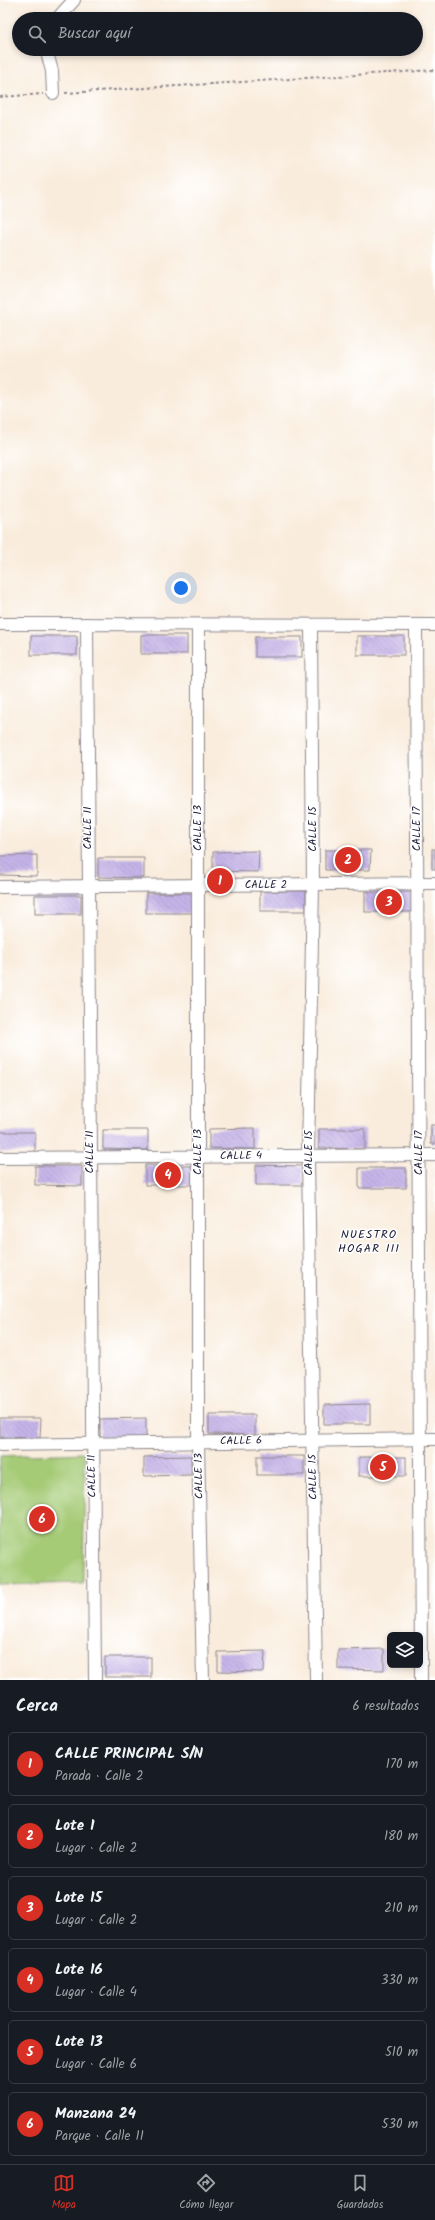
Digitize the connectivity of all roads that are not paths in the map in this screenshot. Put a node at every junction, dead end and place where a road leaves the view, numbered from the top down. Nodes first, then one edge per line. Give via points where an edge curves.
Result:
1 (74, 0) edge
2 (63, 12) edge
3 (48, 56) edge
4 (53, 93) road end
5 (0, 624) edge
6 (87, 624) junction
7 (198, 625) junction
8 (435, 625) edge
9 (311, 626) junction
10 (416, 626) junction
11 (417, 883) junction
12 (435, 883) edge
13 (198, 885) junction
14 (314, 885) junction
15 (89, 886) junction
16 (0, 887) edge
17 (419, 1155) junction
18 (435, 1155) edge
19 (308, 1156) junction
20 (90, 1157) junction
21 (198, 1157) junction
22 (0, 1158) edge
23 (435, 1438) edge
24 (420, 1439) junction
25 (312, 1440) junction
26 (198, 1442) junction
27 (92, 1444) junction
28 (0, 1445) edge
29 (95, 1680) edge
30 (203, 1680) edge
31 (316, 1680) edge
32 (422, 1680) edge

1 - 2 street
3 - 4 street via 52,71
5 - 6 street
6 - 7 street
6 - 15 street, CALLE 11
7 - 9 street
7 - 13 street, CALLE 13
8 - 10 street
9 - 10 street
9 - 14 street, CALLE 15
10 - 11 street, CALLE 17
11 - 12 street, CALLE 2
11 - 14 street, CALLE 2
11 - 17 street, CALLE 17
13 - 14 street, CALLE 2
13 - 15 street, CALLE 2
13 - 21 street, CALLE 13
14 - 19 street, CALLE 15
15 - 16 street, CALLE 2
15 - 20 street, CALLE 11
17 - 18 street, CALLE 4
17 - 19 street, CALLE 4
17 - 24 street, CALLE 17
19 - 21 street, CALLE 4
19 - 25 street, CALLE 15
20 - 21 street, CALLE 4
20 - 22 street, CALLE 4
20 - 27 street, CALLE 11
21 - 26 street, CALLE 13
23 - 24 street, CALLE 6
24 - 25 street, CALLE 6
24 - 32 street, CALLE 17
25 - 26 street, CALLE 6
25 - 31 street, CALLE 15
26 - 27 street, CALLE 6
26 - 30 street, CALLE 13
27 - 28 street, CALLE 6
27 - 29 street, CALLE 11

